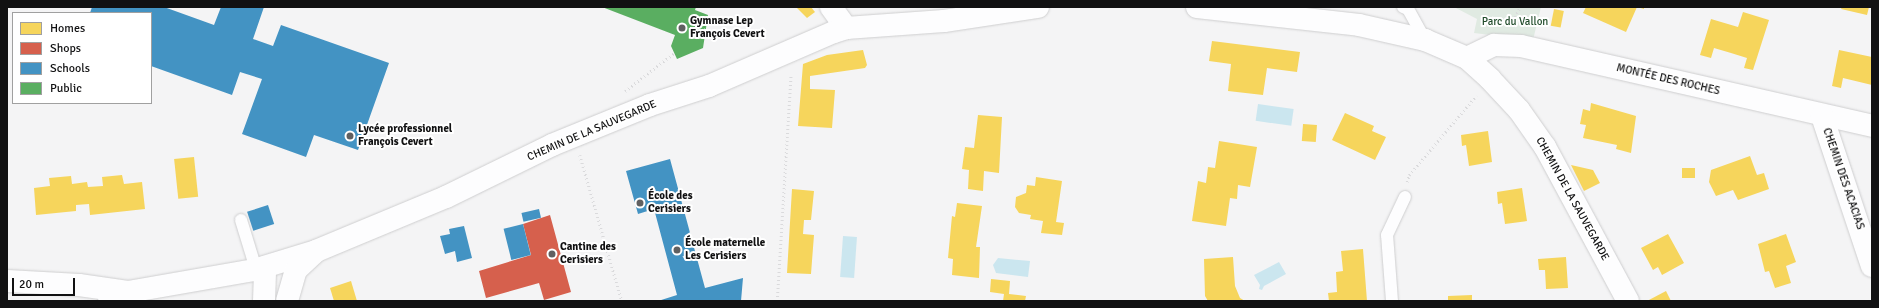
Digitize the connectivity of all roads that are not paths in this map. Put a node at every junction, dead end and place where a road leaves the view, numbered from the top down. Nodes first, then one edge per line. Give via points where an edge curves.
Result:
1 (1197, 7) edge
2 (1403, 7) edge
3 (1032, 8) edge
4 (838, 14) edge
5 (1425, 40) junction
6 (1467, 58) junction
7 (1822, 116) junction
8 (1872, 126) edge
9 (1405, 197) road end
10 (241, 220) dead end
11 (316, 250) junction
12 (1872, 266) edge
13 (261, 268) junction
14 (7, 281) edge
15 (128, 292) junction
16 (109, 301) edge
17 (264, 301) edge
18 (287, 301) edge
19 (1392, 301) edge
20 (1628, 301) edge

1 - 5 street, CHEMIN DE LA SAUVEGARDE via 1359,25
2 - 5 lane via 1408,9
3 - 4 street, CHEMIN DE LA SAUVEGARDE via 944,21
4 - 11 street, CHEMIN DE LA SAUVEGARDE via 709,86 650,105 552,145 446,197
5 - 6 street, CHEMIN DE LA SAUVEGARDE
6 - 7 street, MONTÉE DES ROCHES via 1494,45 1521,46
6 - 20 street, CHEMIN DE LA SAUVEGARDE via 1519,110 1546,147
7 - 8 street, MONTÉE DES ROCHES
7 - 12 street, CHEMIN DES ACACIAS
9 - 19 lane via 1387,235
10 - 13 lane
11 - 13 street, CHEMIN DE LA SAUVEGARDE
11 - 18 street via 296,270
13 - 15 street, CHEMIN DE LA SAUVEGARDE
13 - 17 street
14 - 15 street via 79,284
15 - 16 street, CHEMIN DE LA SAUVEGARDE

